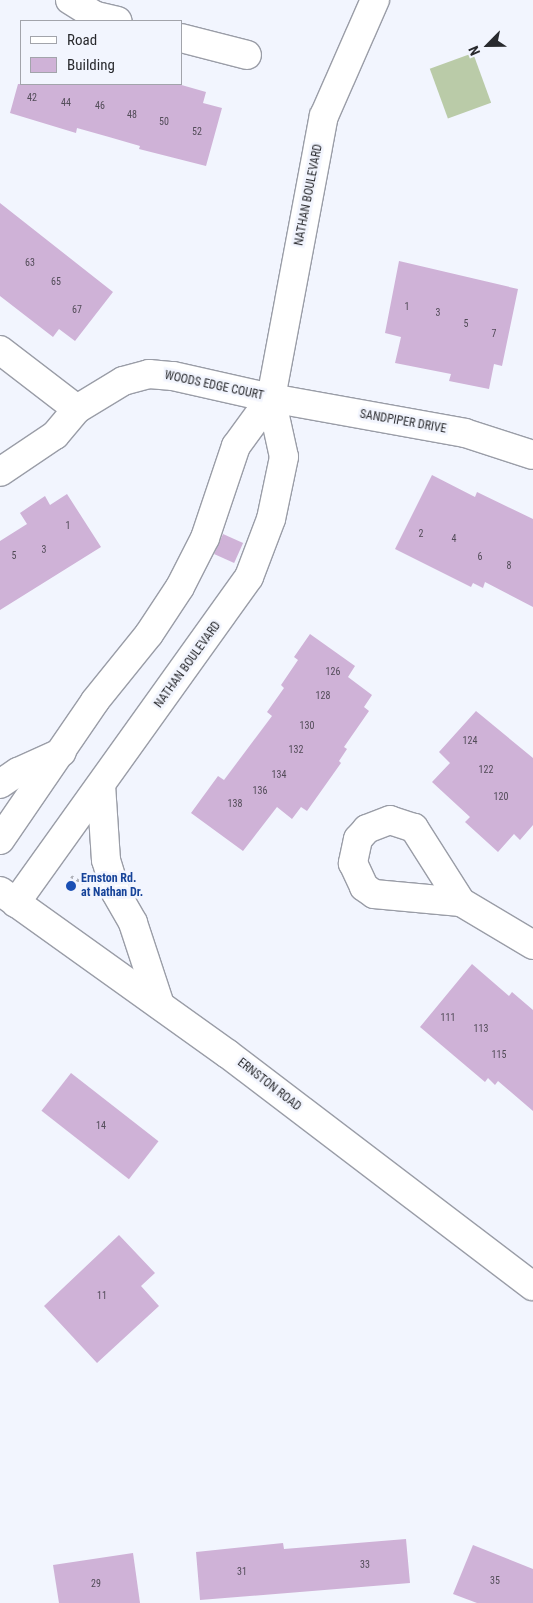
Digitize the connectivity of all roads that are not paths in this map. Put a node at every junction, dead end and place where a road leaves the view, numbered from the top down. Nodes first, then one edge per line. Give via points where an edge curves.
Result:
1 (70, 0) edge
2 (375, 0) edge
3 (114, 20) edge
4 (182, 38) edge
5 (247, 55) dead end
6 (0, 350) edge
7 (271, 398) junction
8 (77, 409) junction
9 (533, 455) edge
10 (0, 472) edge
11 (62, 752) junction
12 (0, 784) edge
13 (101, 785) junction
14 (0, 840) edge
15 (8, 897) edge
16 (461, 902) dead end
17 (533, 945) edge
18 (160, 1005) junction
19 (533, 1286) edge

1 - 3 street via 96,16
2 - 7 street, NATHAN BOULEVARD via 324,116
4 - 5 street
6 - 8 street
7 - 8 street, WOODS EDGE COURT via 149,374 123,381
7 - 9 street, SANDPIPER DRIVE via 465,432
7 - 11 street, NATHAN BOULEVARD via 236,446 205,538 180,587 95,701
7 - 13 street, NATHAN BOULEVARD via 284,457 271,518 257,559 229,608
8 - 10 street, WOODS EDGE COURT via 55,435
11 - 12 street
11 - 14 street, NATHAN BOULEVARD
13 - 15 street, NATHAN BOULEVARD
13 - 18 street via 106,860 116,893 133,923
15 - 18 street, ERNSTON ROAD
16 - 17 street
18 - 19 street, ERNSTON ROAD

